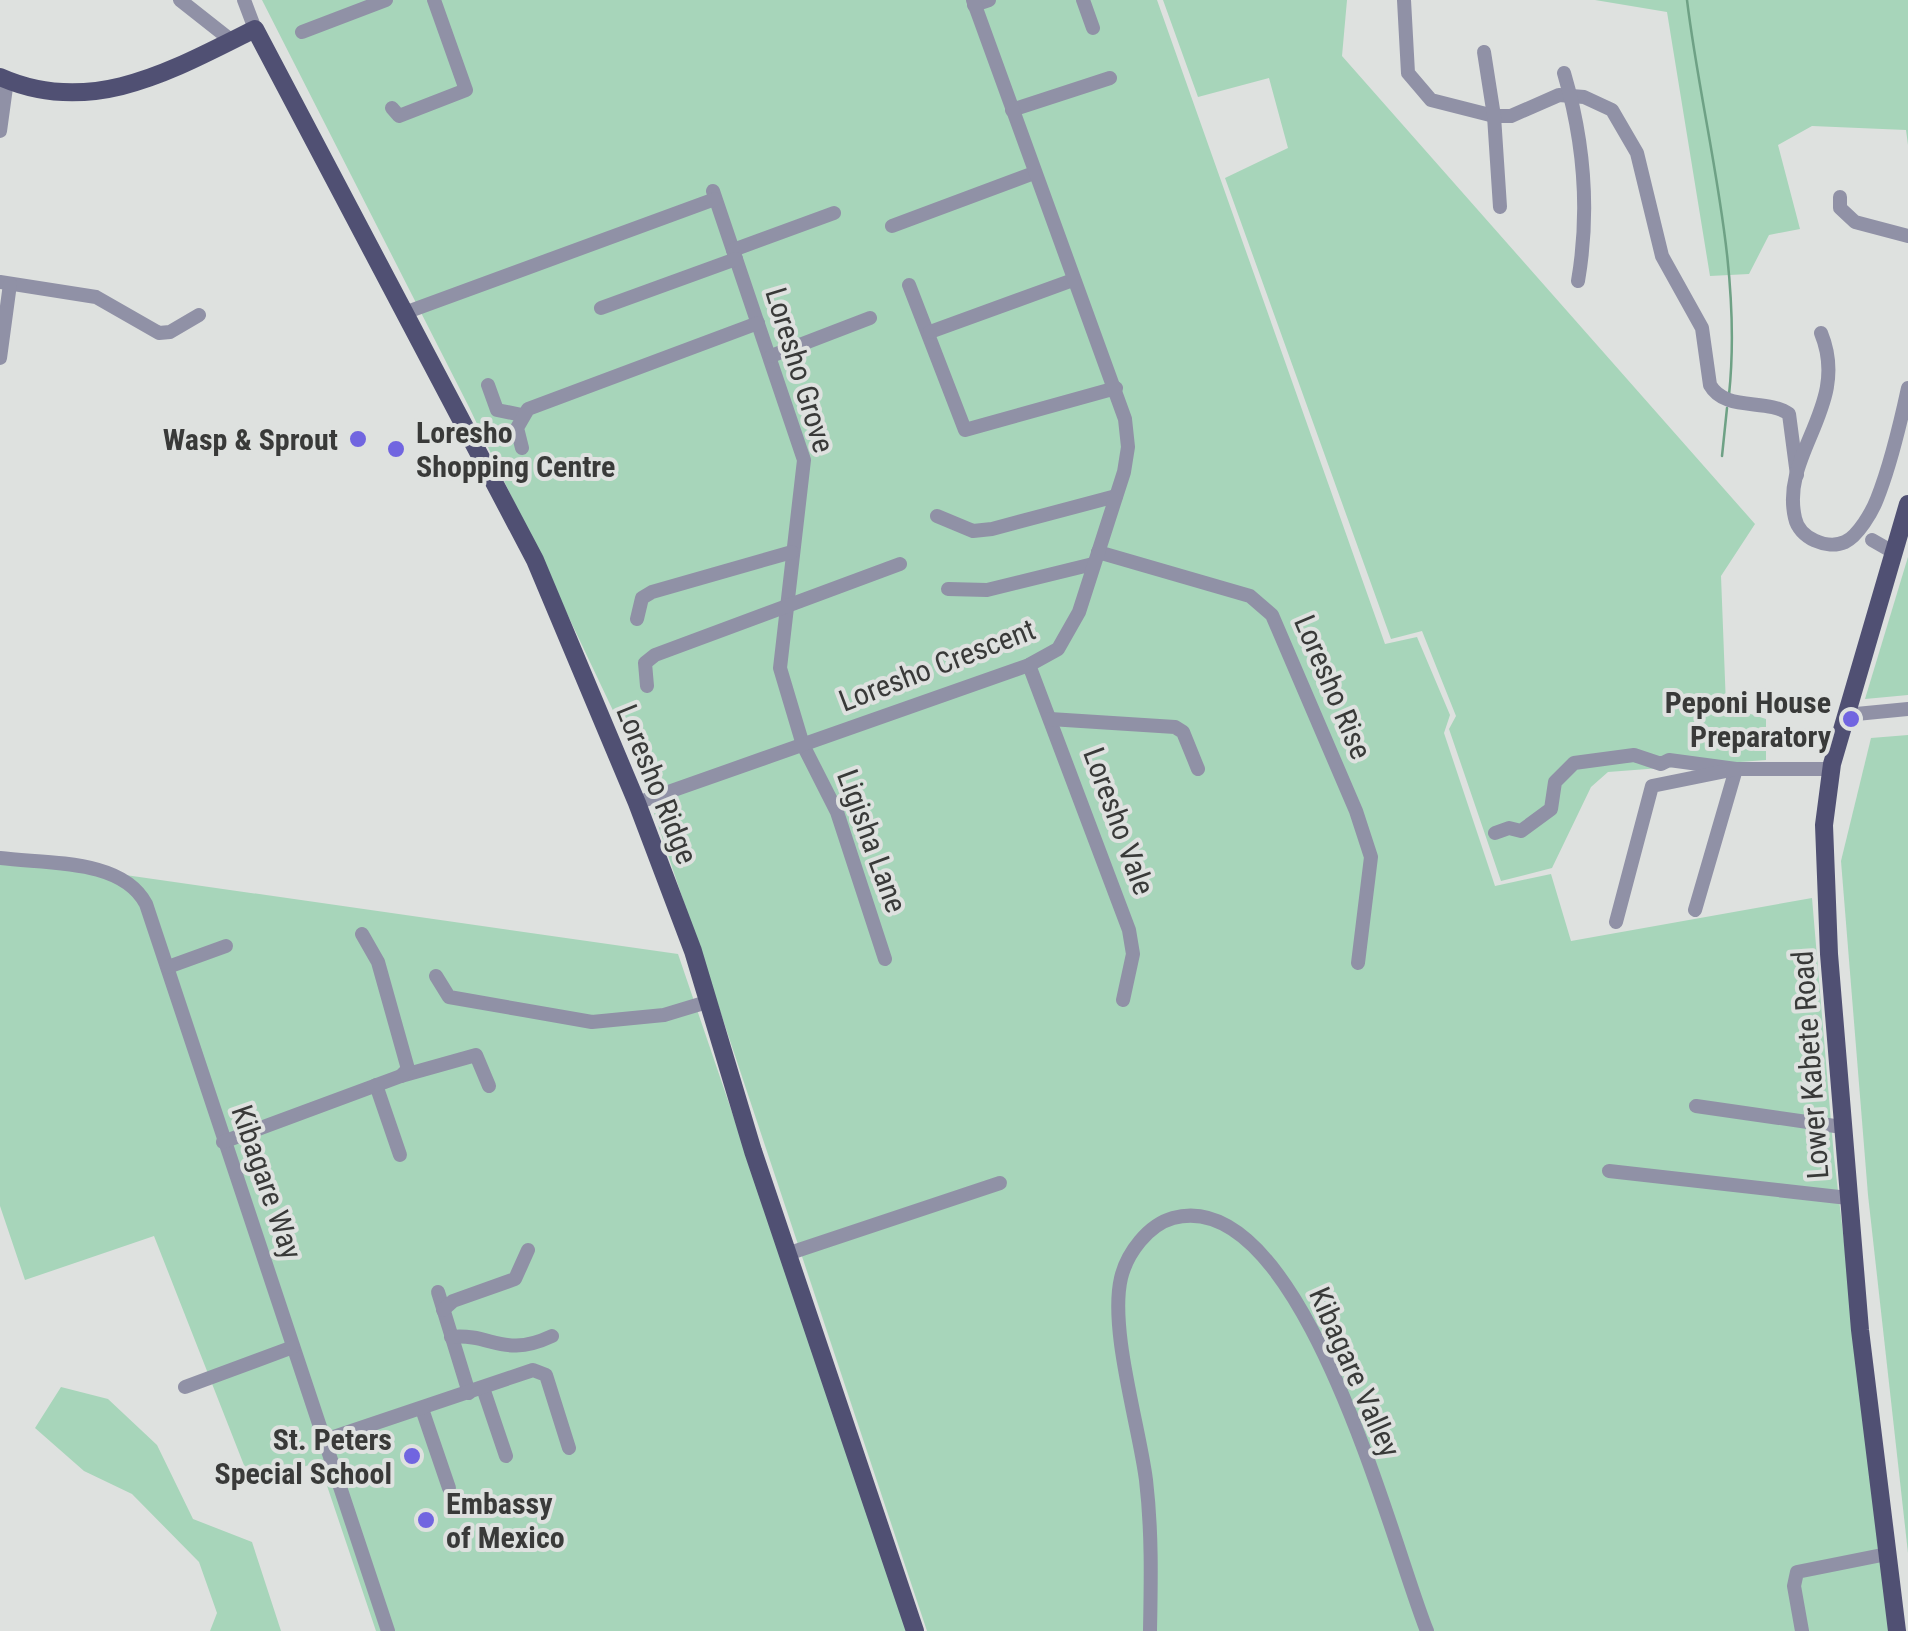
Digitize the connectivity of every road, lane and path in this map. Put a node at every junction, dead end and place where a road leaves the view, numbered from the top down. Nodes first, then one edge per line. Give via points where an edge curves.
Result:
1 (180, 0) edge
2 (244, 0) edge
3 (386, 0) edge
4 (434, 0) edge
5 (1084, 0) edge
6 (1404, 0) edge
7 (979, 2) edge
8 (1094, 28) dead end
9 (255, 29) junction
10 (302, 32) dead end
11 (232, 40) junction
12 (1484, 52) dead end
13 (1564, 73) dead end
14 (1110, 78) dead end
15 (3, 79) edge
16 (1571, 97) junction
17 (392, 108) dead end
18 (1012, 110) junction
19 (1494, 116) junction
20 (0, 131) edge
21 (1034, 172) junction
22 (1840, 196) dead end
23 (1500, 206) dead end
24 (834, 212) dead end
25 (892, 226) dead end
26 (1908, 236) edge
27 (734, 254) junction
28 (1073, 280) junction
29 (1578, 281) dead end
30 (5, 283) edge
31 (909, 284) dead end
32 (601, 308) dead end
33 (407, 312) junction
34 (199, 316) dead end
35 (870, 318) dead end
36 (758, 322) junction
37 (930, 332) junction
38 (1821, 333) dead end
39 (771, 356) junction
40 (0, 358) edge
41 (488, 385) dead end
42 (1116, 388) junction
43 (1908, 388) edge
44 (522, 415) junction
45 (522, 448) dead end
46 (1797, 476) junction
47 (1116, 496) junction
48 (1908, 504) edge
49 (937, 516) dead end
50 (1864, 536) junction
51 (792, 552) junction
52 (1893, 552) junction
53 (1096, 558) junction
54 (900, 564) dead end
55 (948, 589) dead end
56 (788, 608) junction
57 (637, 619) dead end
58 (1029, 665) junction
59 (646, 686) dead end
60 (1908, 709) edge
61 (1846, 715) junction
62 (1050, 719) junction
63 (803, 745) junction
64 (1736, 769) junction
65 (1198, 770) dead end
66 (1831, 770) junction
67 (637, 804) junction
68 (1495, 833) dead end
69 (0, 858) edge
70 (1695, 910) dead end
71 (1616, 922) dead end
72 (362, 934) dead end
73 (226, 946) dead end
74 (885, 959) dead end
75 (1358, 962) dead end
76 (168, 967) junction
77 (436, 976) dead end
78 (1123, 1000) dead end
79 (707, 1002) junction
80 (400, 1076) junction
81 (376, 1084) junction
82 (489, 1086) dead end
83 (1696, 1106) dead end
84 (1842, 1127) junction
85 (224, 1142) junction
86 (400, 1154) dead end
87 (1609, 1172) dead end
88 (1000, 1183) dead end
89 (1848, 1198) junction
90 (528, 1250) dead end
91 (790, 1254) junction
92 (438, 1292) dead end
93 (444, 1310) junction
94 (552, 1336) dead end
95 (451, 1338) junction
96 (293, 1347) junction
97 (185, 1387) dead end
98 (476, 1390) junction
99 (422, 1409) junction
100 (325, 1440) junction
101 (569, 1448) dead end
102 (506, 1456) dead end
103 (449, 1488) dead end
104 (1887, 1554) junction
105 (388, 1631) edge
106 (915, 1631) edge
107 (1150, 1631) edge
108 (1426, 1631) edge
109 (1802, 1631) edge
110 (1897, 1631) edge

1 - 11 street
2 - 9 street, Loresho Ridge
3 - 10 street
4 - 17 street via 466,90 399,116
5 - 8 street
6 - 19 street via 1414,85 1431,100
7 - 18 street, Loresho Crescent
9 - 11 main road
9 - 33 main road, Loresho Ridge
11 - 15 main road via 150,80 103,92
12 - 19 street
13 - 16 street
14 - 18 street
15 - 20 street
16 - 19 street via 1552,96 1511,116
16 - 29 street via 1585,202
16 - 46 street via 1612,110 1627,131 1662,256 1702,328 1714,393 1789,414
18 - 21 street, Loresho Crescent
19 - 23 street
21 - 25 street
21 - 28 street, Loresho Crescent
22 - 26 street via 1840,208 1855,222
24 - 27 street
27 - 32 street
27 - 33 street, Loresho Grove via 714,195
27 - 36 street, Loresho Grove
28 - 37 street
28 - 42 street, Loresho Crescent
30 - 34 street via 96,297 158,333
30 - 40 street
31 - 37 street
33 - 67 main road, Loresho Ridge via 535,560
35 - 39 street
36 - 39 street, Loresho Grove
36 - 44 street
37 - 42 street via 966,430
38 - 46 street via 1828,393
39 - 51 street, Loresho Grove via 804,460
41 - 44 street via 497,410
42 - 47 street, Loresho Crescent via 1128,447
43 - 50 street
44 - 45 street
46 - 50 street via 1795,518 1808,537 1833,544
47 - 49 street via 992,529 973,531
47 - 53 street, Loresho Crescent
48 - 52 main road, Lower Kabete Road
50 - 52 street
51 - 56 street, Loresho Grove
51 - 57 street via 652,592 642,598
52 - 61 main road, Lower Kabete Road
53 - 55 street via 987,590
53 - 58 street, Loresho Crescent via 1066,637
53 - 75 street, Loresho Rise via 1250,596 1272,614 1370,857
54 - 56 street
56 - 59 street via 655,655 645,663
56 - 63 street, Loresho Grove via 778,656
58 - 62 street, Loresho Vale
58 - 63 street, Loresho Crescent
60 - 61 street
61 - 66 main road, Lower Kabete Road
62 - 65 street via 1175,727
62 - 78 street, Loresho Vale via 1133,944
63 - 67 street, Loresho Crescent
63 - 74 street, Ligisha Lane via 838,812
64 - 66 street
64 - 68 street via 1660,764 1634,754 1574,763 1554,782 1551,810 1542,818 1521,830
64 - 70 street
64 - 71 street via 1652,786
66 - 84 main road, Lower Kabete Road via 1824,825 1826,908
67 - 79 main road, Loresho Ridge
69 - 76 street, Kibagare Way via 125,878 146,904
72 - 80 street via 378,962 408,1061
73 - 76 street
76 - 85 street, Kibagare Way
77 - 79 street via 449,996 592,1022 664,1016
79 - 91 main road, Loresho Ridge
80 - 81 street
80 - 82 street via 476,1055
81 - 85 street
81 - 86 street
83 - 84 street
84 - 89 main road, Lower Kabete Road
85 - 96 street, Kibagare Way
87 - 89 street
88 - 91 street
89 - 104 main road, Lower Kabete Road
90 - 93 street via 515,1279
91 - 106 main road, Loresho Ridge
92 - 93 street
93 - 95 street
94 - 95 street via 498,1347 469,1336
95 - 98 street
96 - 97 street
96 - 100 street, Kibagare Way
98 - 99 street
98 - 101 street via 542,1372
98 - 102 street
99 - 100 street
99 - 103 street
100 - 105 street, Kibagare Way
104 - 109 street via 1797,1572
104 - 110 main road, Lower Kabete Road
107 - 108 street, Kibagare Valley via 1146,1481 1117,1306 1126,1263 1137,1246 1162,1222 1191,1216 1220,1223 1248,1243 1302,1307 1343,1397

